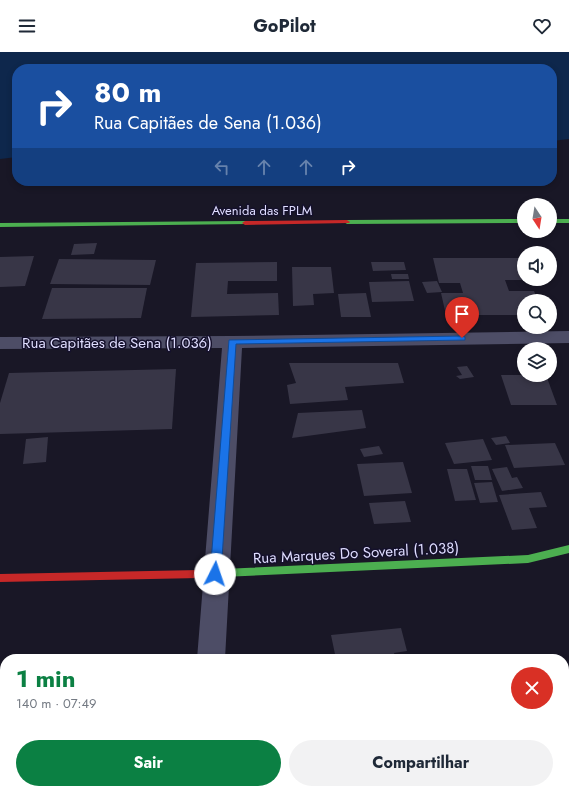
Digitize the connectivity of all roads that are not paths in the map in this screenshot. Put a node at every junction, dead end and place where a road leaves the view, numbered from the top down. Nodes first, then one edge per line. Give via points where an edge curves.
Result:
1 (557, 221) edge
2 (569, 221) edge
3 (517, 222) edge
4 (0, 225) edge
5 (569, 337) edge
6 (232, 342) junction
7 (0, 343) edge
8 (569, 549) edge
9 (215, 574) junction
10 (0, 578) edge
11 (210, 654) edge

1 - 2 street
3 - 4 street, Avenida das FPLM
5 - 6 street, Rua Capitães de Sena (1.036)
6 - 7 street, Rua Capitães de Sena (1.036)
6 - 9 street
8 - 9 street, Rua Marques Do Soveral (1.038) via 528,559
9 - 10 street, Rua Marques Do Soveral (1.038)
9 - 11 street

